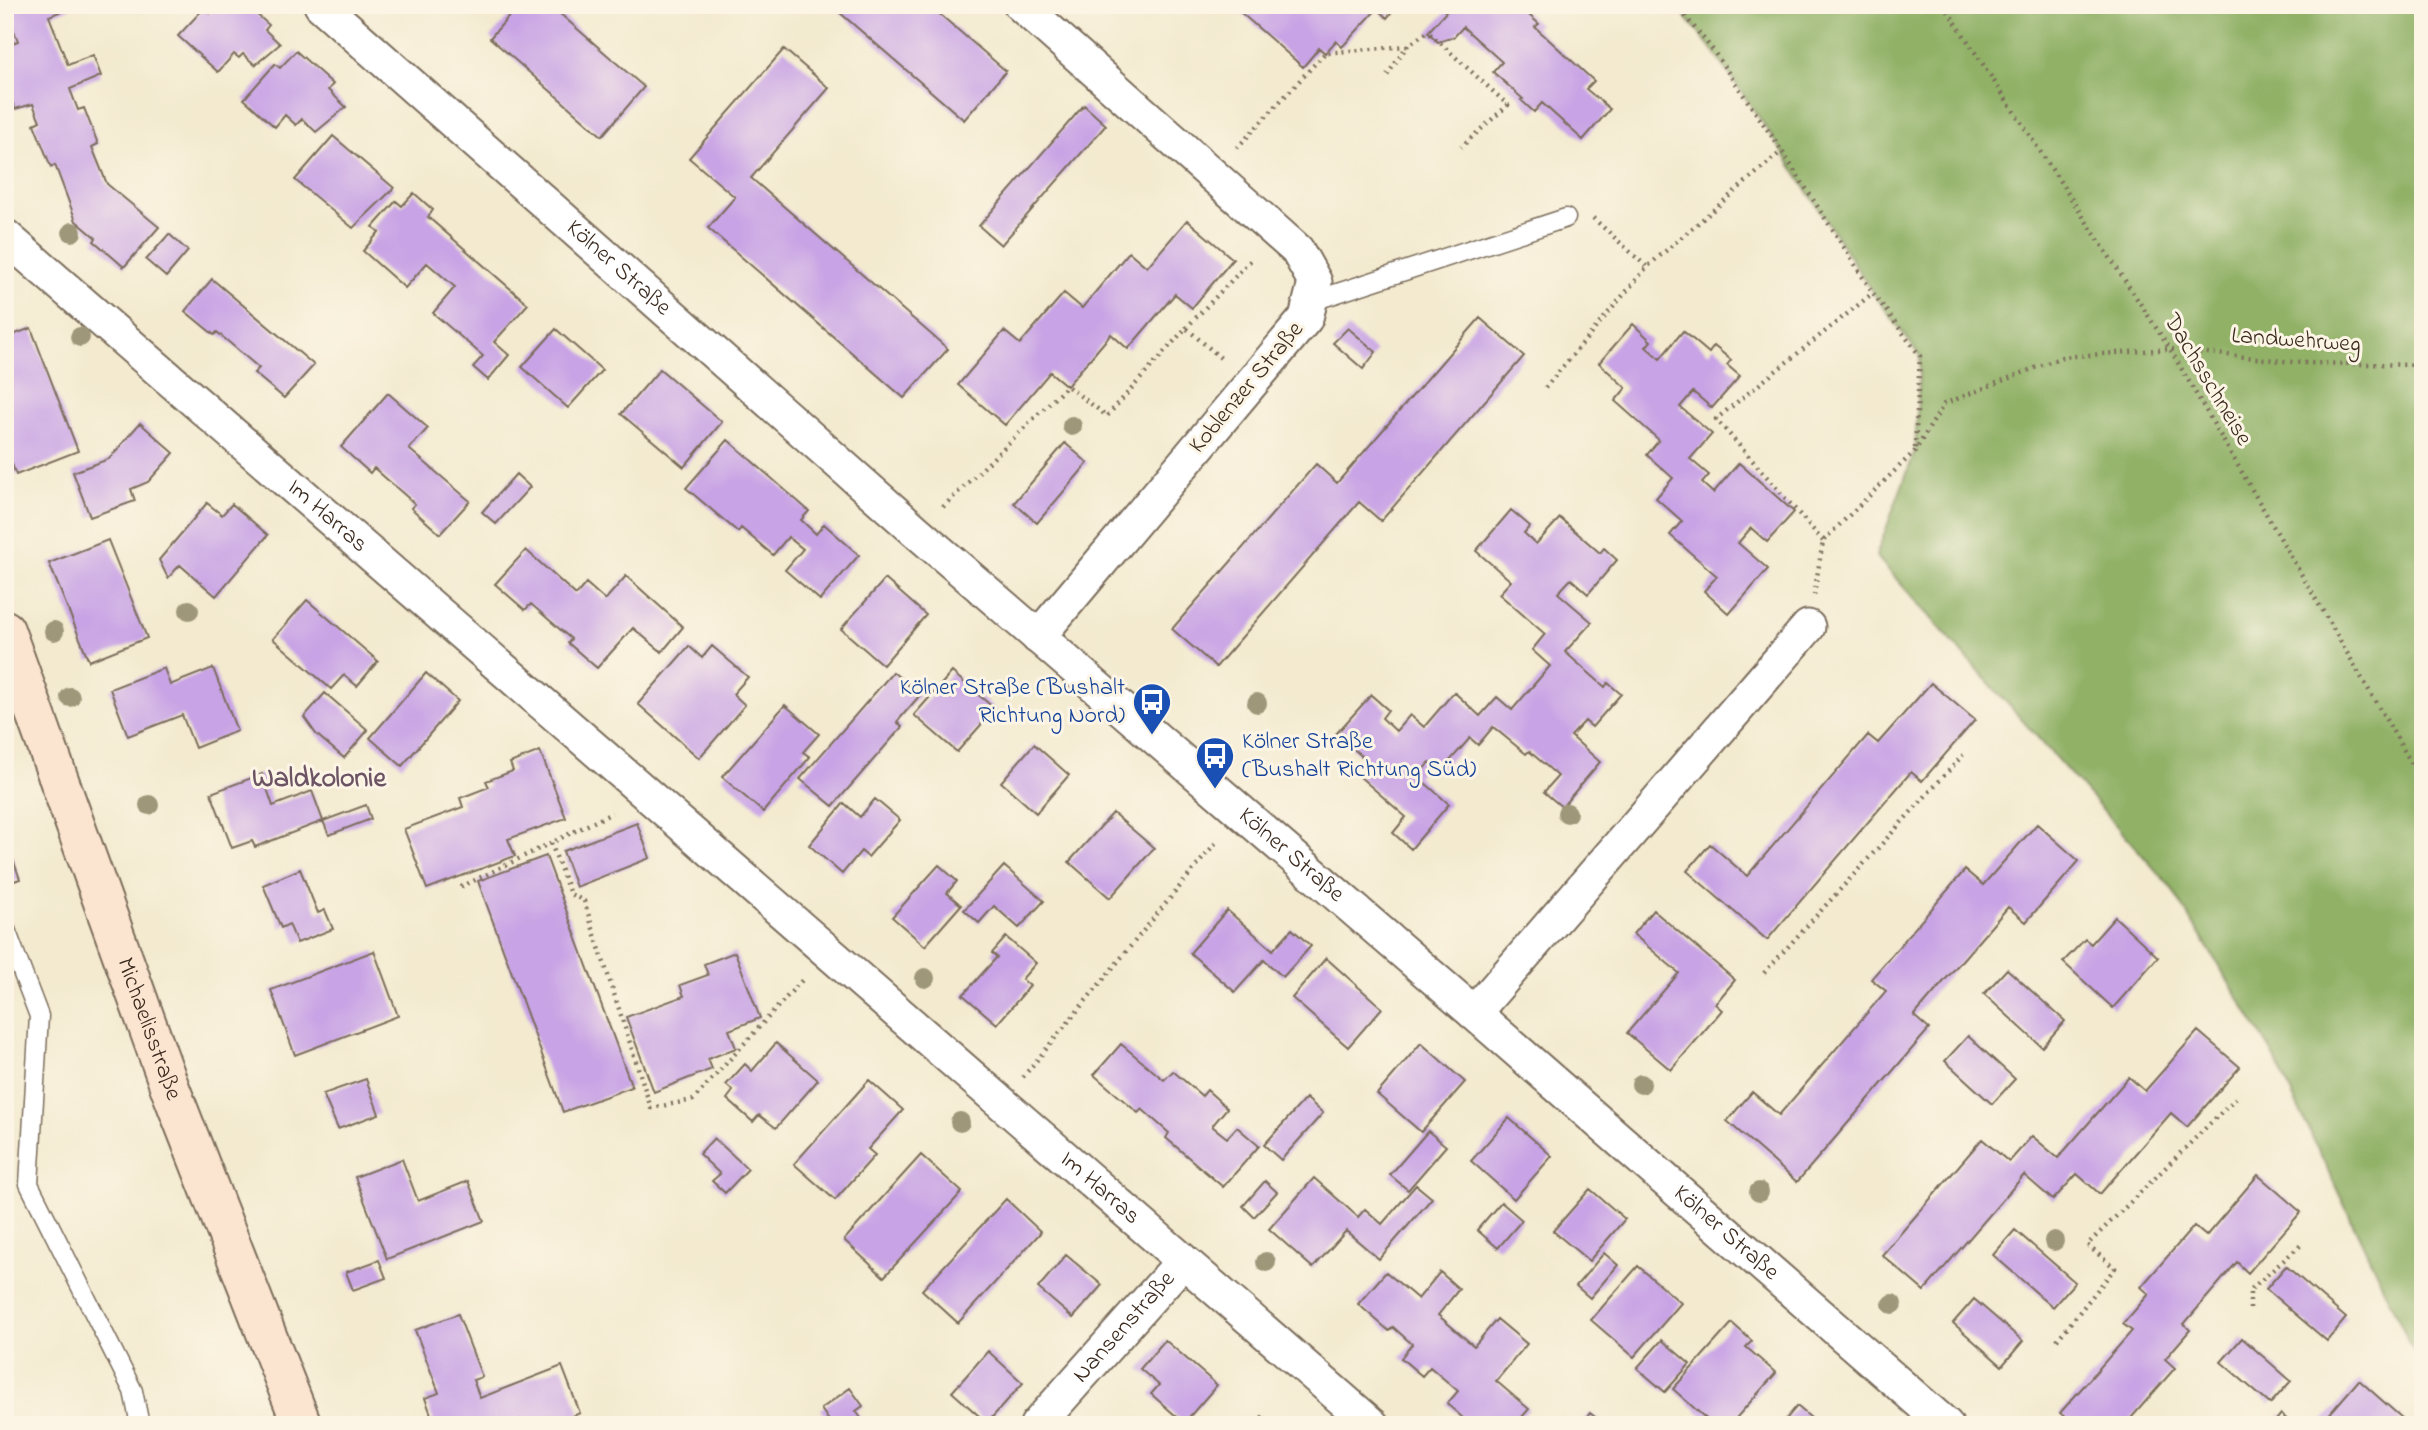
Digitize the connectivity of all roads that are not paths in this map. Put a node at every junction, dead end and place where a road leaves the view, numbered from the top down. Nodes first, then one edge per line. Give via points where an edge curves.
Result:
1 (321, 5) edge
2 (1021, 5) edge
3 (1566, 218) road end
4 (5, 236) edge
5 (1310, 302) junction
6 (1808, 627) road end
7 (5, 630) edge
8 (1038, 637) junction
9 (5, 927) edge
10 (1474, 1013) junction
11 (1183, 1261) junction
12 (140, 1425) edge
13 (302, 1425) edge
14 (1037, 1425) edge
15 (1372, 1425) edge
16 (1946, 1425) edge

1 - 8 street, Kölner Straße
2 - 5 street, Koblenzer Straße via 1297,250 1315,282
3 - 5 lane
4 - 11 street, Im Harras
5 - 8 street, Koblenzer Straße via 1306,318
6 - 10 street
7 - 13 street, Michaelisstraße via 170,1088
8 - 10 street, Kölner Straße
9 - 12 lane via 39,1016 29,1184 133,1391
10 - 16 street, Kölner Straße
11 - 14 street, Nansenstraße
11 - 15 street, Im Harras

